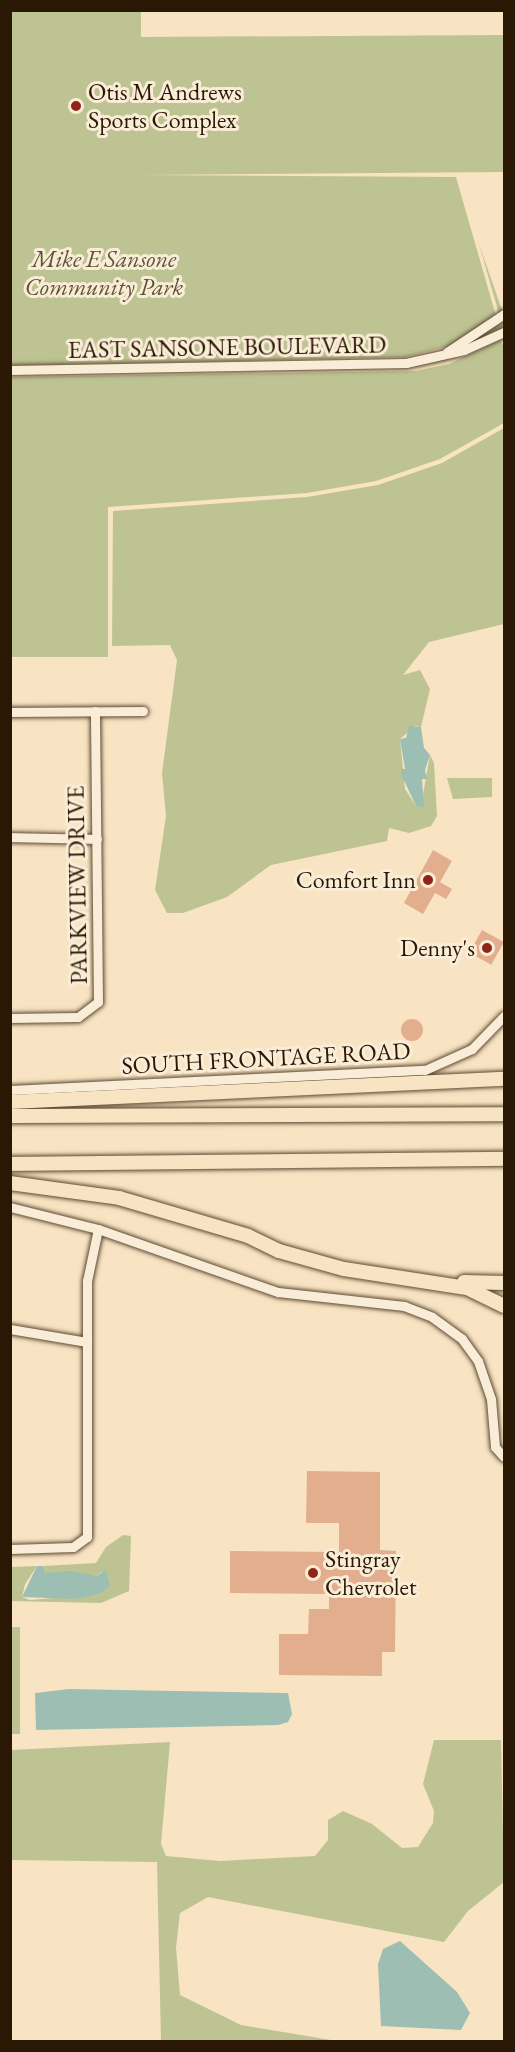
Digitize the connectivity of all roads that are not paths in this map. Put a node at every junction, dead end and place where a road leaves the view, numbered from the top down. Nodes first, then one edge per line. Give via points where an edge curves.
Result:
1 (504, 314) edge
2 (504, 332) edge
3 (443, 356) junction
4 (10, 370) edge
5 (95, 711) junction
6 (143, 711) dead end
7 (10, 712) edge
8 (10, 837) edge
9 (97, 838) junction
10 (504, 1016) edge
11 (10, 1018) edge
12 (504, 1070) edge
13 (504, 1079) edge
14 (475, 1080) junction
15 (10, 1090) edge
16 (10, 1101) edge
17 (504, 1114) edge
18 (10, 1116) edge
19 (504, 1159) edge
20 (10, 1164) edge
21 (10, 1183) edge
22 (10, 1207) edge
23 (98, 1229) junction
24 (257, 1241) junction
25 (504, 1283) edge
26 (504, 1306) edge
27 (10, 1329) edge
28 (87, 1342) junction
29 (504, 1457) edge
30 (10, 1549) edge

1 - 3 street, EAST SANSONE BOULEVARD
2 - 3 street, EAST SANSONE BOULEVARD
3 - 4 street, EAST SANSONE BOULEVARD via 377,364
5 - 6 street
5 - 7 street
5 - 9 street, PARKVIEW DRIVE
8 - 9 street
9 - 11 street, PARKVIEW DRIVE via 98,1002 78,1017
10 - 15 street, SOUTH FRONTAGE ROAD via 472,1049 425,1070
12 - 14 highway
13 - 14 highway
14 - 16 highway
17 - 18 highway
19 - 20 highway
21 - 24 highway via 119,1198
22 - 23 street
23 - 28 street via 88,1271
23 - 29 street via 278,1292 404,1306 432,1317 462,1340 478,1361 491,1399 493,1439
24 - 25 highway via 407,1276
24 - 26 highway via 344,1269 467,1288
27 - 28 street
28 - 30 street via 87,1537 74,1547

